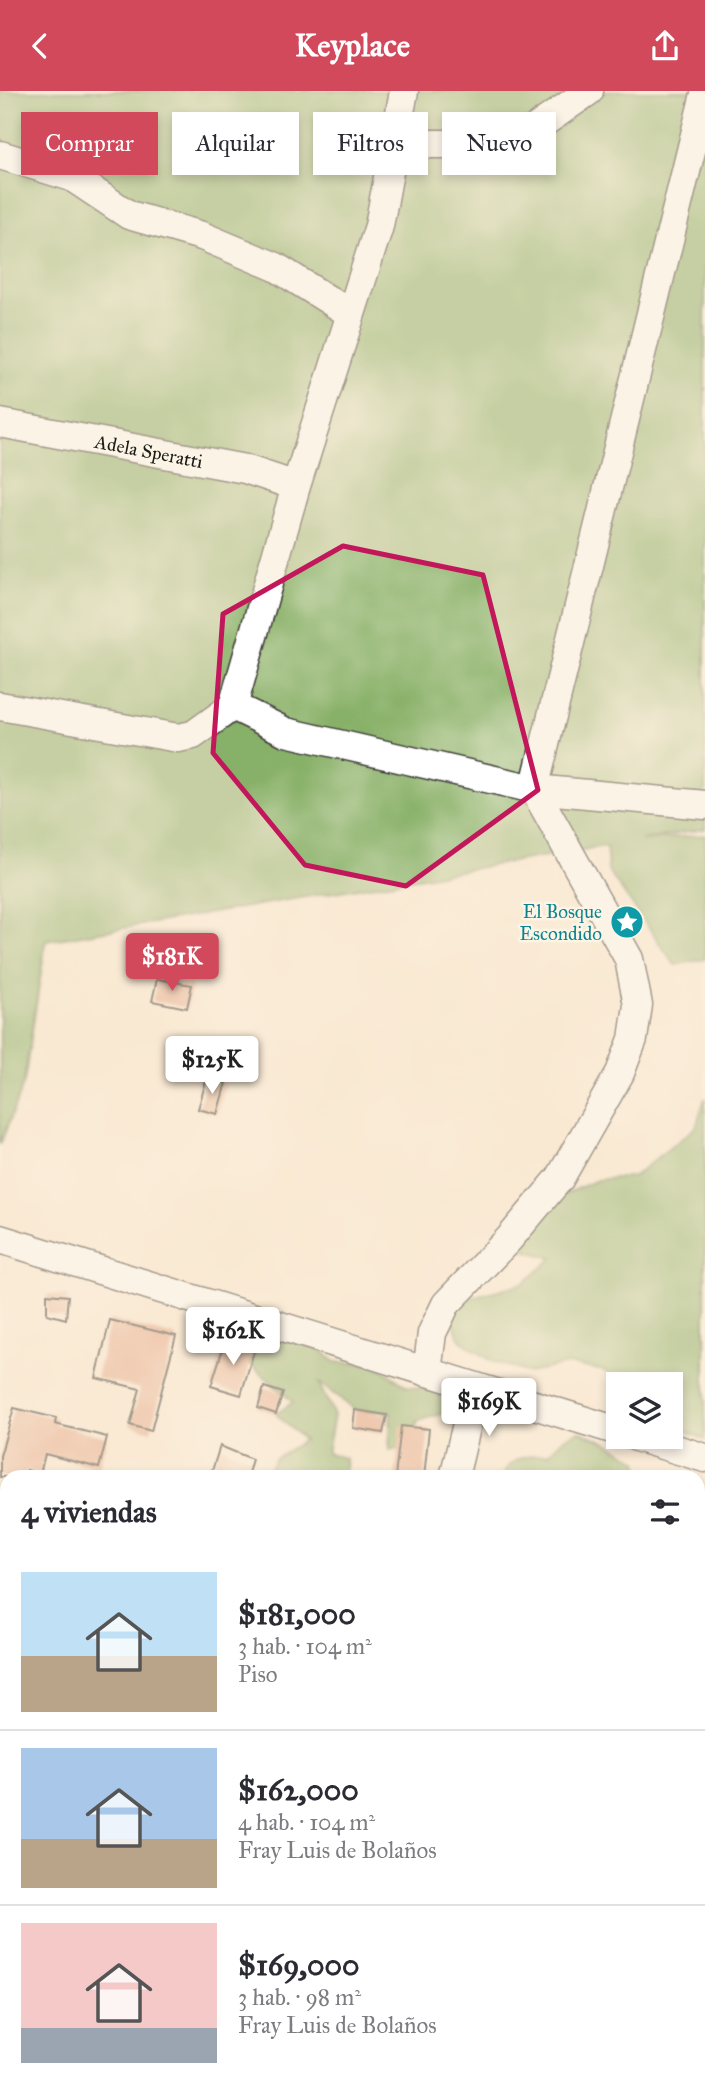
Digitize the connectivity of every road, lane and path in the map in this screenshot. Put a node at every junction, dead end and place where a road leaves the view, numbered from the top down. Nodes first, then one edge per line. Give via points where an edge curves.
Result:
1 (404, 91) edge
2 (589, 91) edge
3 (705, 94) edge
4 (400, 112) edge
5 (428, 144) edge
6 (0, 155) edge
7 (388, 175) edge
8 (351, 314) junction
9 (0, 423) edge
10 (296, 486) junction
11 (0, 706) edge
12 (233, 706) junction
13 (534, 789) junction
14 (705, 805) edge
15 (2, 1247) edge
16 (427, 1372) junction
17 (476, 1387) junction
18 (606, 1427) edge
19 (675, 1449) edge
20 (705, 1458) edge
21 (456, 1470) edge

1 - 4 street
2 - 5 street via 533,130 499,144
3 - 13 street
6 - 8 street via 72,177 129,215 202,236 276,267
7 - 8 street via 379,226
8 - 10 street
9 - 10 street, Adela Speratti via 245,469
10 - 12 street
11 - 12 street via 178,738 193,735
12 - 13 street via 286,732
13 - 14 street
13 - 16 street via 629,959 638,1005 633,1039 620,1073 560,1178 446,1304 432,1333
15 - 16 street
16 - 17 street
17 - 18 street
17 - 21 street
19 - 20 street

